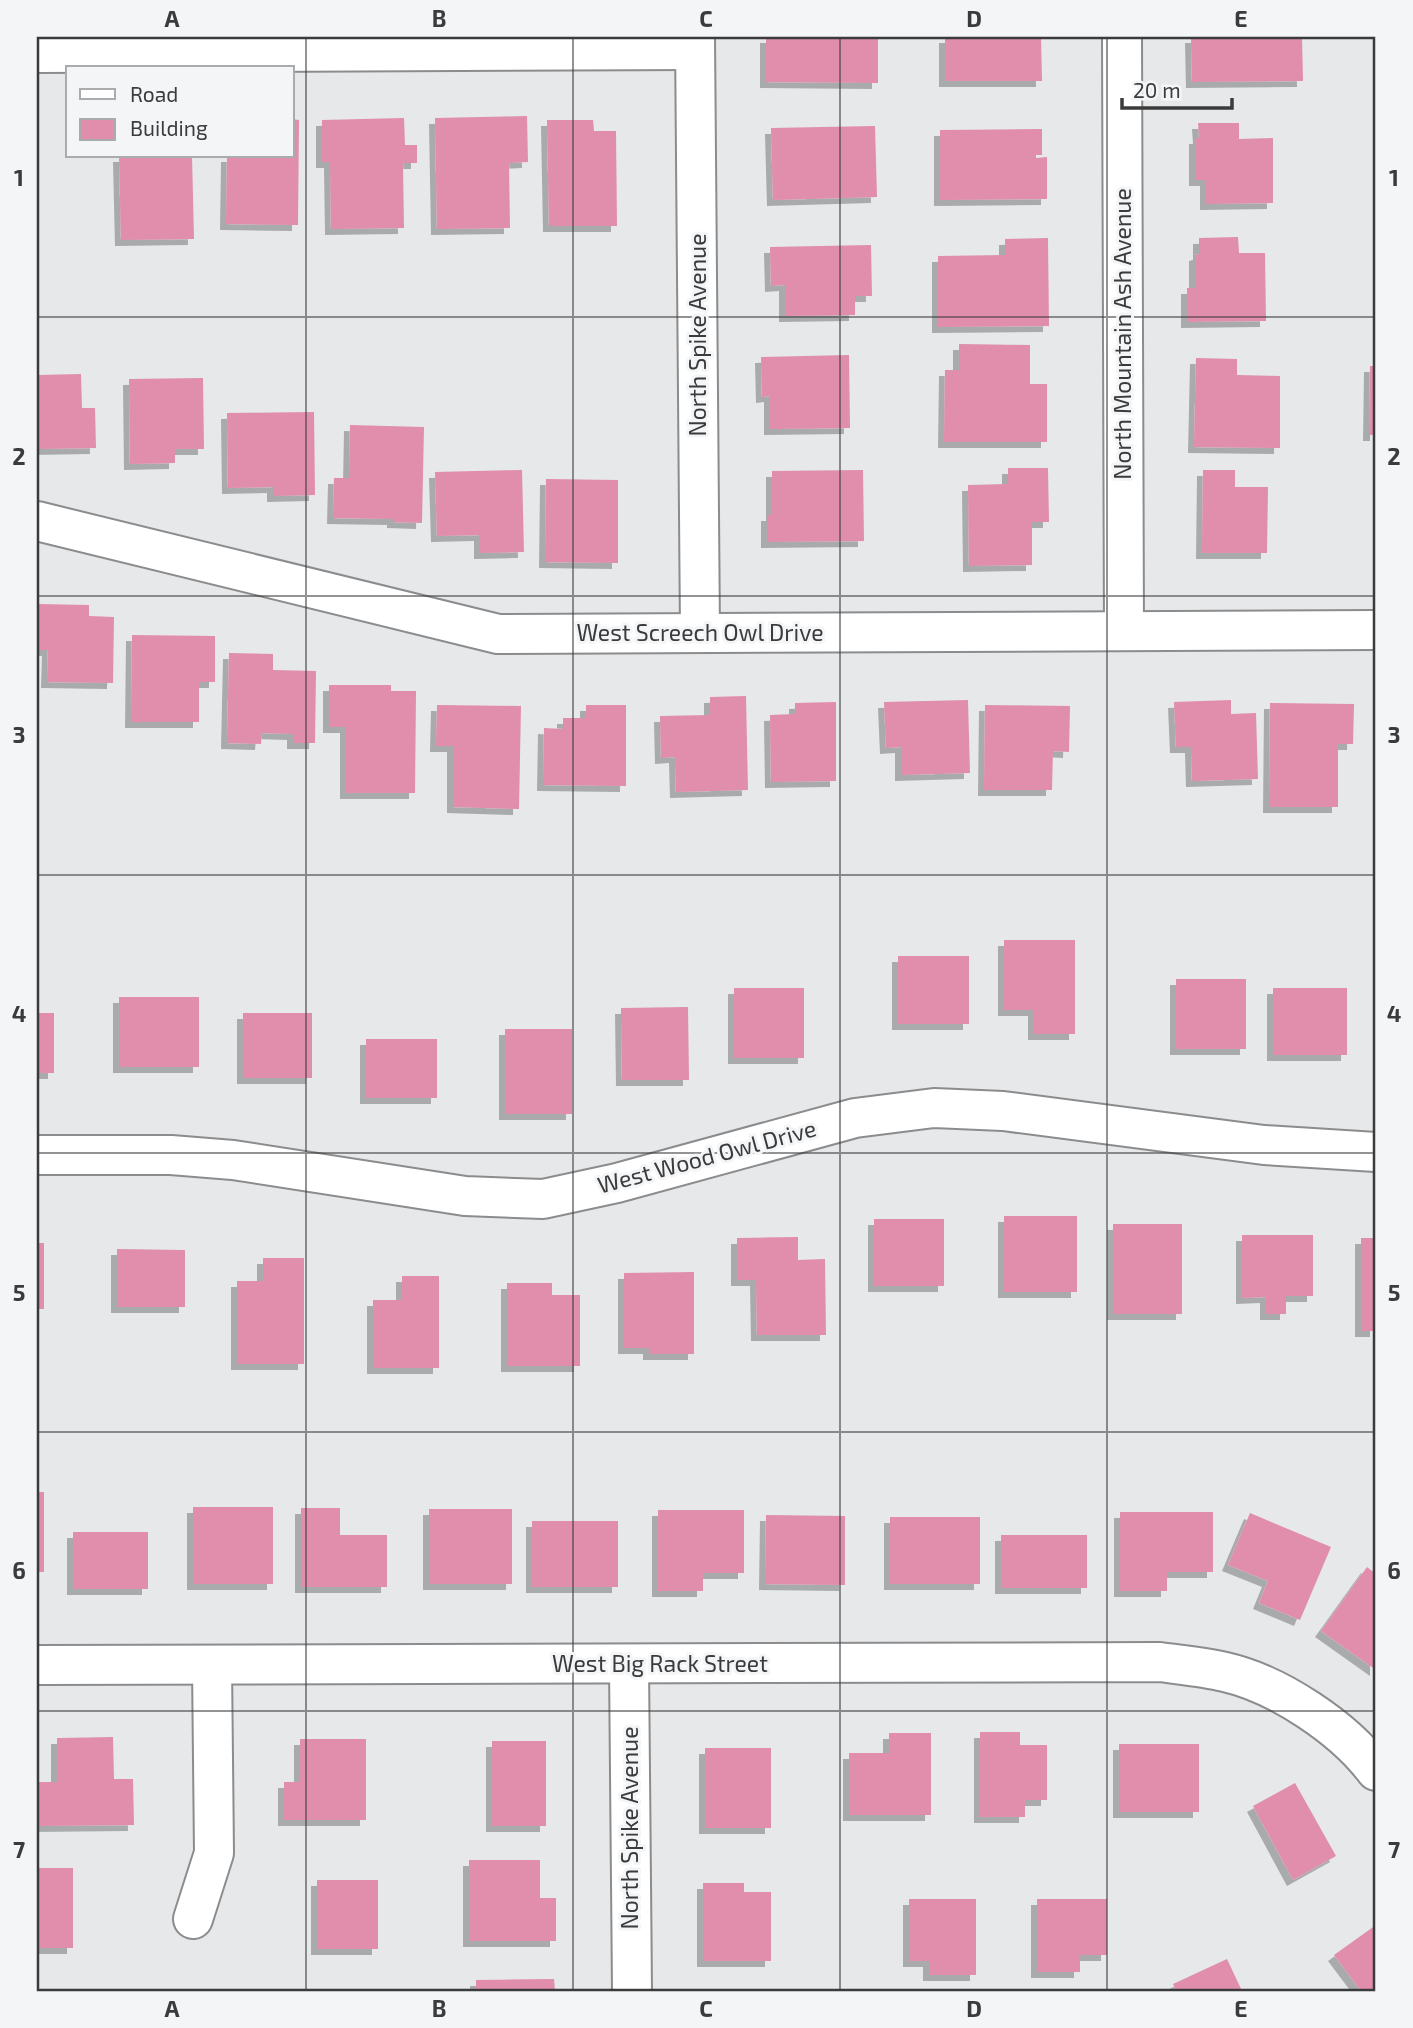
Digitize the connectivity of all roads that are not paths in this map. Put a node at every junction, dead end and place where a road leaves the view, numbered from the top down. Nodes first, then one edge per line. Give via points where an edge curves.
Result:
1 (1122, 37) edge
2 (695, 43) edge
3 (37, 53) edge
4 (37, 520) edge
5 (1376, 630) edge
6 (1124, 631) junction
7 (700, 632) junction
8 (1376, 1152) edge
9 (37, 1155) edge
10 (629, 1664) junction
11 (37, 1665) edge
12 (212, 1665) junction
13 (1376, 1771) edge
14 (193, 1919) dead end
15 (632, 1991) edge

1 - 6 street, North Mountain Ash Avenue
2 - 3 street
2 - 7 street, North Spike Avenue
4 - 7 street, West Screech Owl Drive via 498,634
5 - 6 street, West Screech Owl Drive
6 - 7 street, West Screech Owl Drive
8 - 9 street, West Wood Owl Drive via 1264,1145 1003,1111 934,1108 855,1118 543,1199 466,1196 233,1160
10 - 12 street, West Big Rack Street
10 - 13 street, West Big Rack Street via 1160,1662 1226,1672 1280,1693 1324,1720
10 - 15 street, North Spike Avenue
11 - 12 street, West Big Rack Street
12 - 14 street via 214,1853

